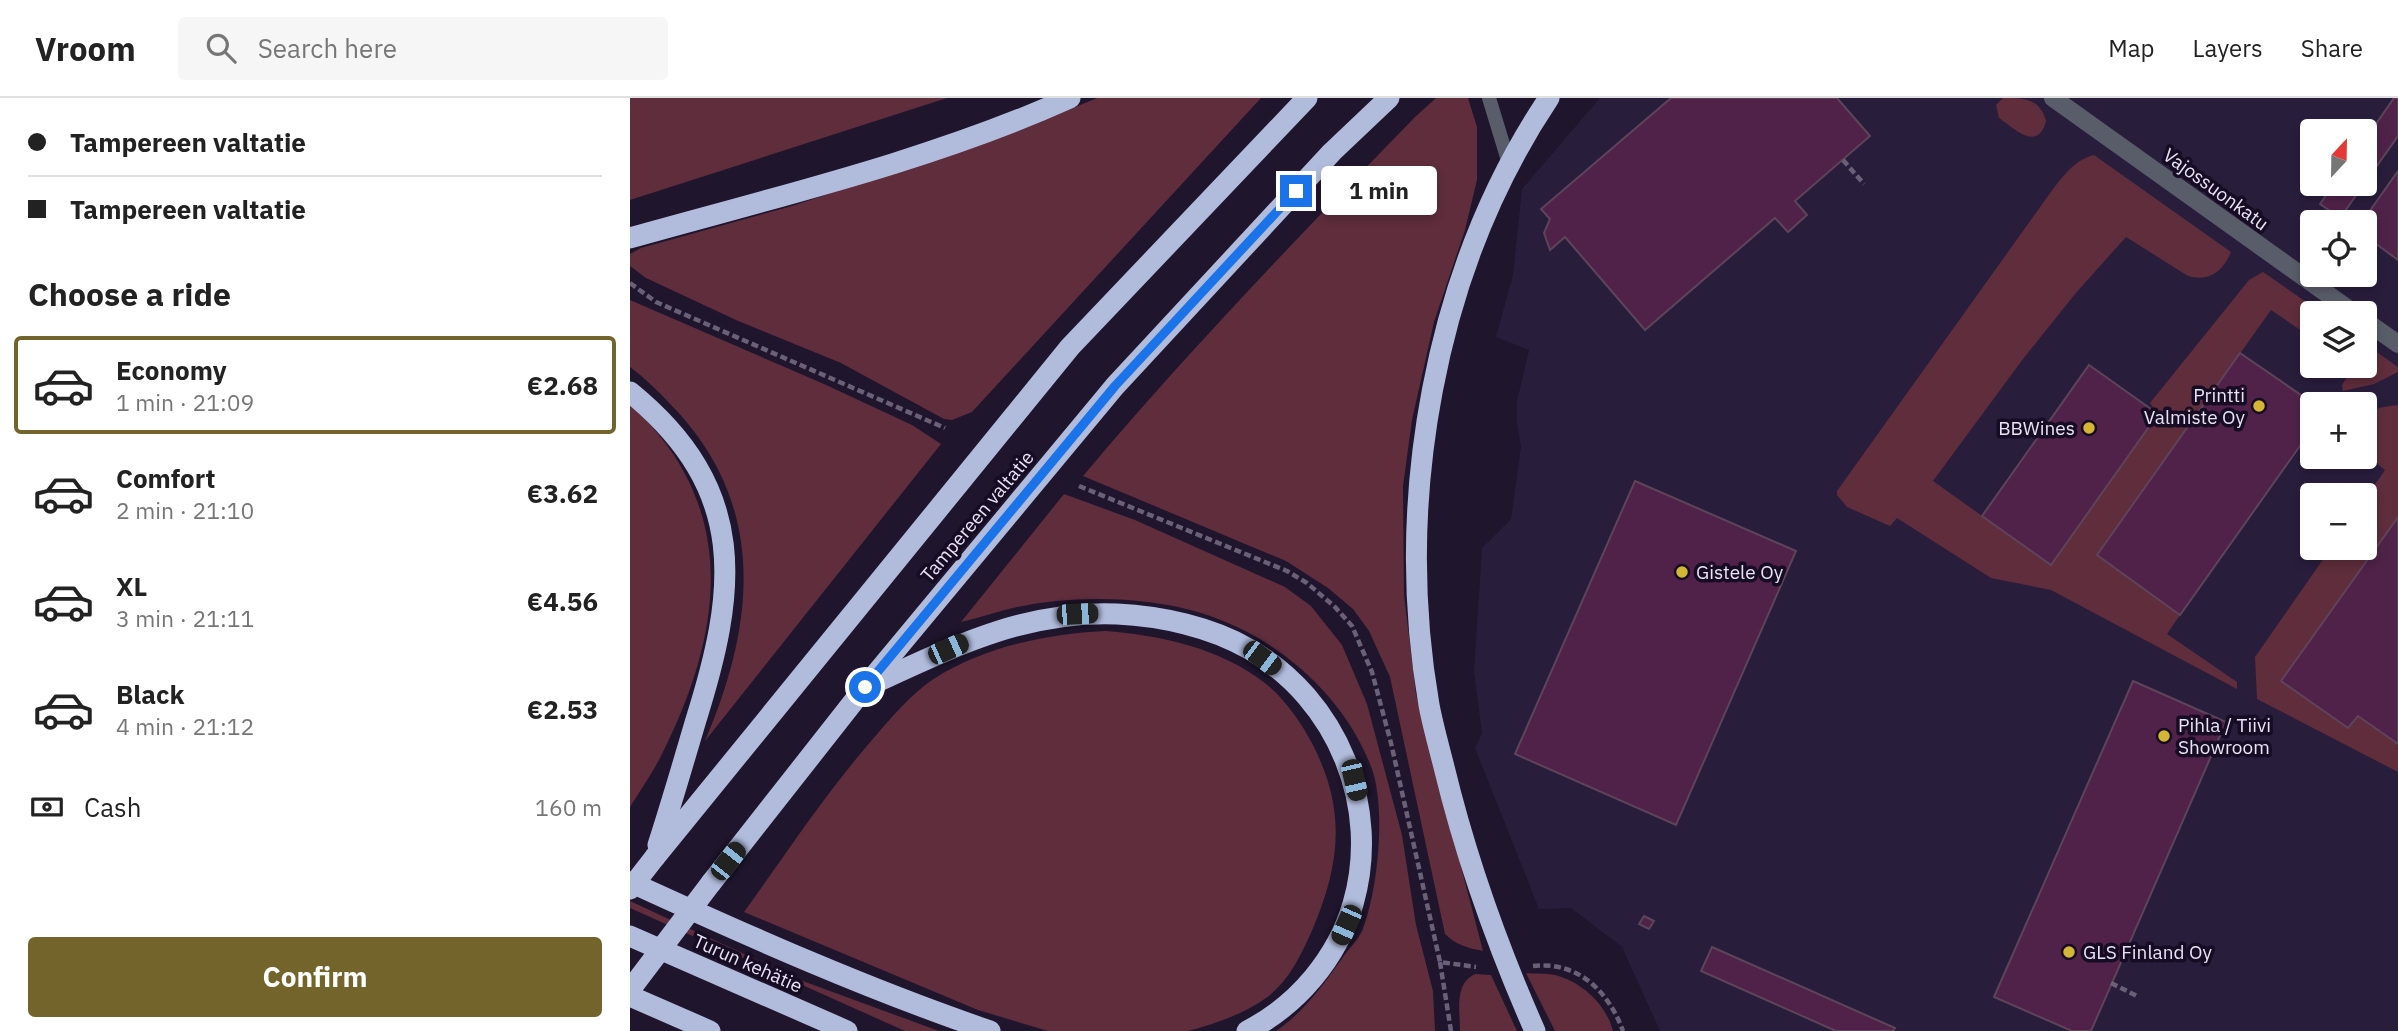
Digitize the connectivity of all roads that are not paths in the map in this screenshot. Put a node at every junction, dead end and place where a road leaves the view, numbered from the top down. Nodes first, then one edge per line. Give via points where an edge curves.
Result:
1 (1070, 98) edge
2 (1307, 98) edge
3 (1389, 98) edge
4 (1489, 98) edge
5 (1549, 98) edge
6 (2053, 98) edge
7 (1510, 167) junction
8 (630, 238) edge
9 (2337, 301) edge
10 (2377, 329) edge
11 (2398, 344) edge
12 (630, 392) edge
13 (865, 687) junction
14 (654, 858) junction
15 (630, 882) edge
16 (630, 889) edge
17 (630, 936) edge
18 (630, 990) edge
19 (630, 996) edge
20 (710, 1031) edge
21 (847, 1031) edge
22 (989, 1031) edge
23 (1247, 1031) edge
24 (1535, 1031) edge

1 - 8 highway via 916,156
2 - 14 highway, Tampereen valtatie via 1070,347
3 - 13 highway, Tampereen valtatie via 1332,152 1115,386
4 - 7 lane
5 - 7 highway
6 - 9 street, Vajossuonkatu
7 - 24 highway via 1477,236 1438,363 1419,484 1416,554 1429,705 1453,805 1500,951
10 - 11 street
12 - 14 highway via 665,426 702,476 725,547 726,586 718,644
13 - 18 highway, Tampereen valtatie, bridge
13 - 23 highway via 987,633 1042,619 1097,614 1154,618 1209,632 1248,649 1289,680 1319,712 1348,763 1358,797 1362,860 1351,911 1325,963 1288,1003
14 - 16 highway, Tampereen valtatie, bridge
15 - 22 highway via 783,951
17 - 21 highway, Turun kehätie
19 - 20 highway

